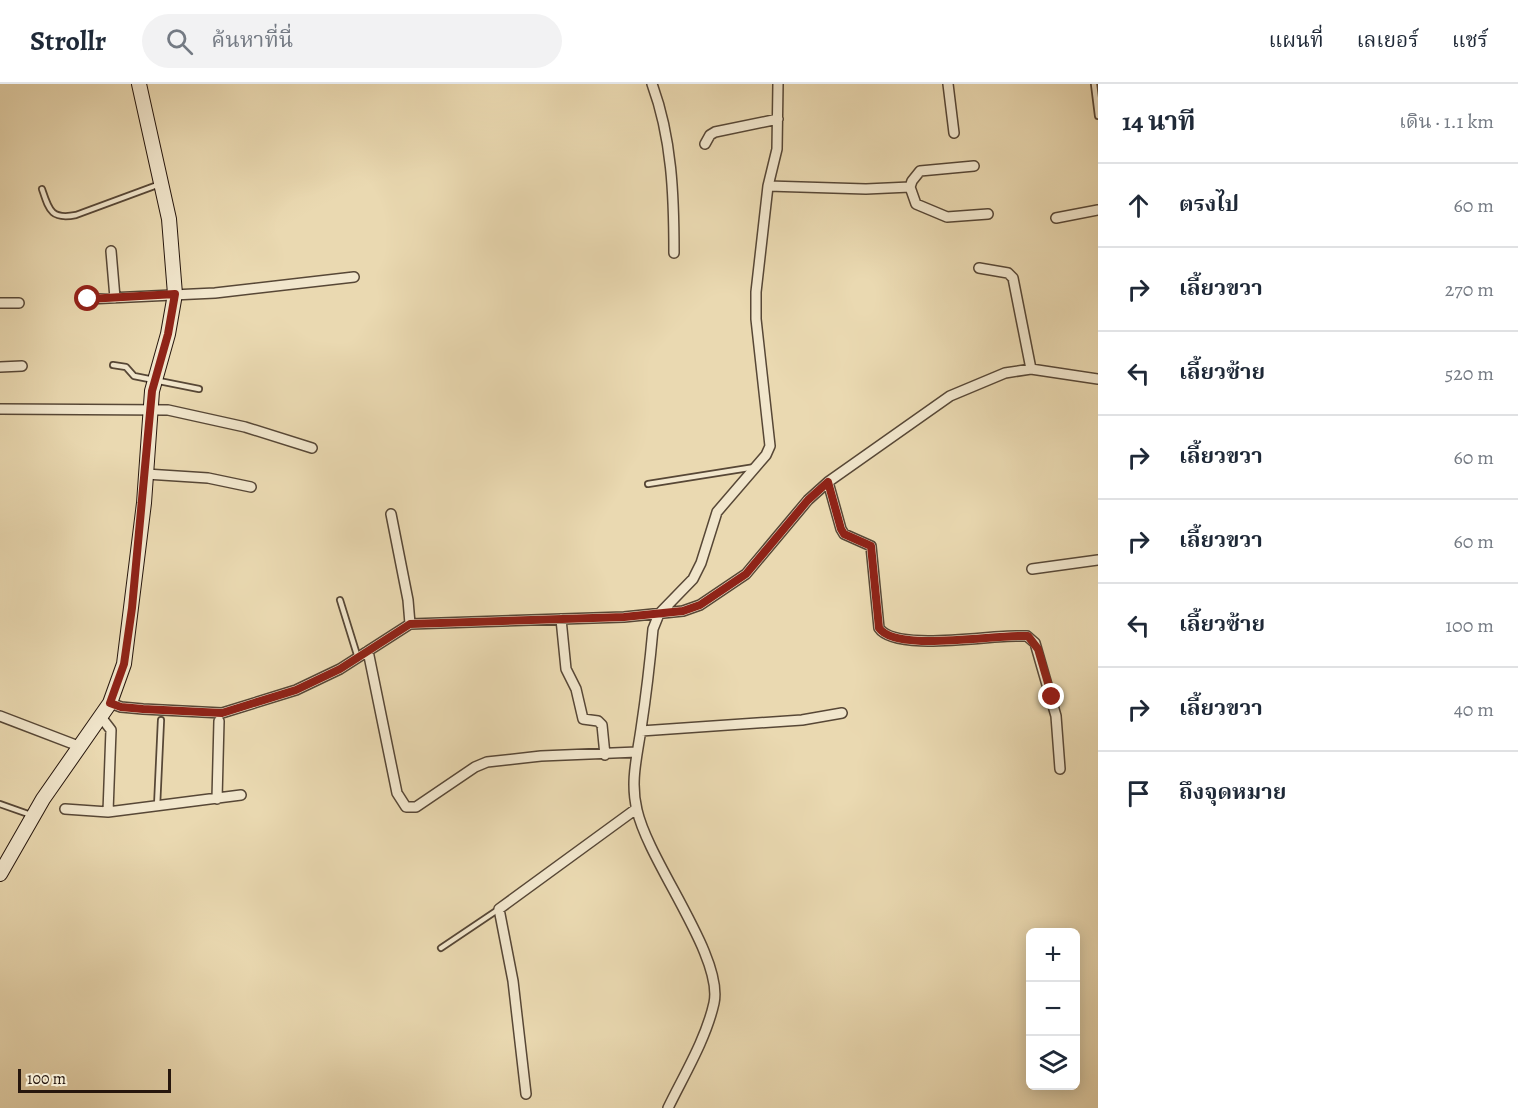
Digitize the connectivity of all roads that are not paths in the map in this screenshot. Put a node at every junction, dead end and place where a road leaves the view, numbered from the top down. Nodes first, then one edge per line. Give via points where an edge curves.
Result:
1 (139, 84) edge
2 (652, 84) edge
3 (778, 84) edge
4 (948, 84) edge
5 (1094, 84) edge
6 (1098, 116) edge
7 (778, 119) junction
8 (954, 133) dead end
9 (705, 144) dead end
10 (974, 166) dead end
11 (163, 183) junction
12 (768, 186) junction
13 (910, 187) junction
14 (42, 189) dead end
15 (1098, 210) edge
16 (988, 214) dead end
17 (1056, 218) dead end
18 (111, 252) dead end
19 (674, 253) dead end
20 (979, 268) dead end
21 (354, 276) dead end
22 (175, 294) junction
23 (115, 298) junction
24 (88, 299) dead end
25 (0, 303) edge
26 (18, 303) dead end
27 (113, 365) dead end
28 (22, 366) dead end
29 (0, 367) edge
30 (1032, 369) junction
31 (155, 379) junction
32 (1098, 379) edge
33 (199, 389) dead end
34 (151, 408) junction
35 (0, 409) edge
36 (312, 448) dead end
37 (756, 466) junction
38 (146, 474) junction
39 (828, 482) junction
40 (648, 484) dead end
41 (251, 487) dead end
42 (391, 514) dead end
43 (1098, 560) edge
44 (1032, 569) dead end
45 (340, 600) dead end
46 (659, 614) junction
47 (561, 619) junction
48 (410, 624) junction
49 (368, 651) junction
50 (358, 658) junction
51 (110, 703) junction
52 (842, 713) dead end
53 (0, 716) edge
54 (101, 717) junction
55 (161, 720) dead end
56 (219, 721) dead end
57 (641, 731) junction
58 (81, 747) junction
59 (637, 752) junction
60 (605, 755) junction
61 (1060, 769) dead end
62 (242, 795) dead end
63 (217, 799) junction
64 (0, 804) edge
65 (157, 807) junction
66 (65, 809) dead end
67 (636, 809) junction
68 (108, 812) junction
69 (33, 816) junction
70 (4, 860) edge
71 (0, 874) edge
72 (499, 909) junction
73 (441, 948) dead end
74 (526, 1094) dead end
75 (668, 1108) edge

1 - 11 street
2 - 19 street via 673,179
3 - 7 street
4 - 8 street
5 - 6 lane
7 - 9 street via 715,132
7 - 12 street via 777,149
10 - 13 street via 920,171
11 - 14 lane via 62,218 47,206
11 - 22 street
12 - 13 street
12 - 37 street via 756,319 770,446
13 - 16 street via 916,204 943,216
15 - 17 street
18 - 23 street
20 - 30 street via 1008,273 1013,278
21 - 22 street via 300,285
22 - 23 street
22 - 31 street
23 - 24 street
25 - 26 street
27 - 31 lane
28 - 29 street
30 - 32 street
30 - 39 street via 1005,373 950,396
31 - 33 lane
31 - 34 street
34 - 35 street
34 - 36 street via 236,424
34 - 38 street
37 - 40 lane
37 - 46 street via 717,512 693,579
38 - 41 street via 208,478
38 - 51 street via 124,664
39 - 46 street via 746,574 700,605
39 - 61 street via 844,534 871,546 882,633 893,638 933,642 1028,636 1035,644 1054,707
42 - 48 street
43 - 44 street
45 - 50 lane
46 - 47 street
46 - 57 street via 653,629
47 - 48 street
47 - 60 street via 568,675 584,719 602,725
48 - 49 street
49 - 50 street
49 - 60 street via 397,793 405,807 416,807 487,762
50 - 51 street via 296,690 222,713 132,708
51 - 54 street
52 - 57 street via 802,720
53 - 58 street
54 - 58 street
54 - 68 street via 111,730
55 - 65 lane
56 - 63 street
57 - 59 street
58 - 69 street
59 - 60 street
59 - 67 street
62 - 63 street
63 - 65 street
64 - 69 lane
65 - 68 street
66 - 68 street
67 - 72 street
67 - 75 street via 659,866 705,952 715,986 707,1025
69 - 70 street
70 - 71 street
72 - 73 lane
72 - 74 street via 513,981

